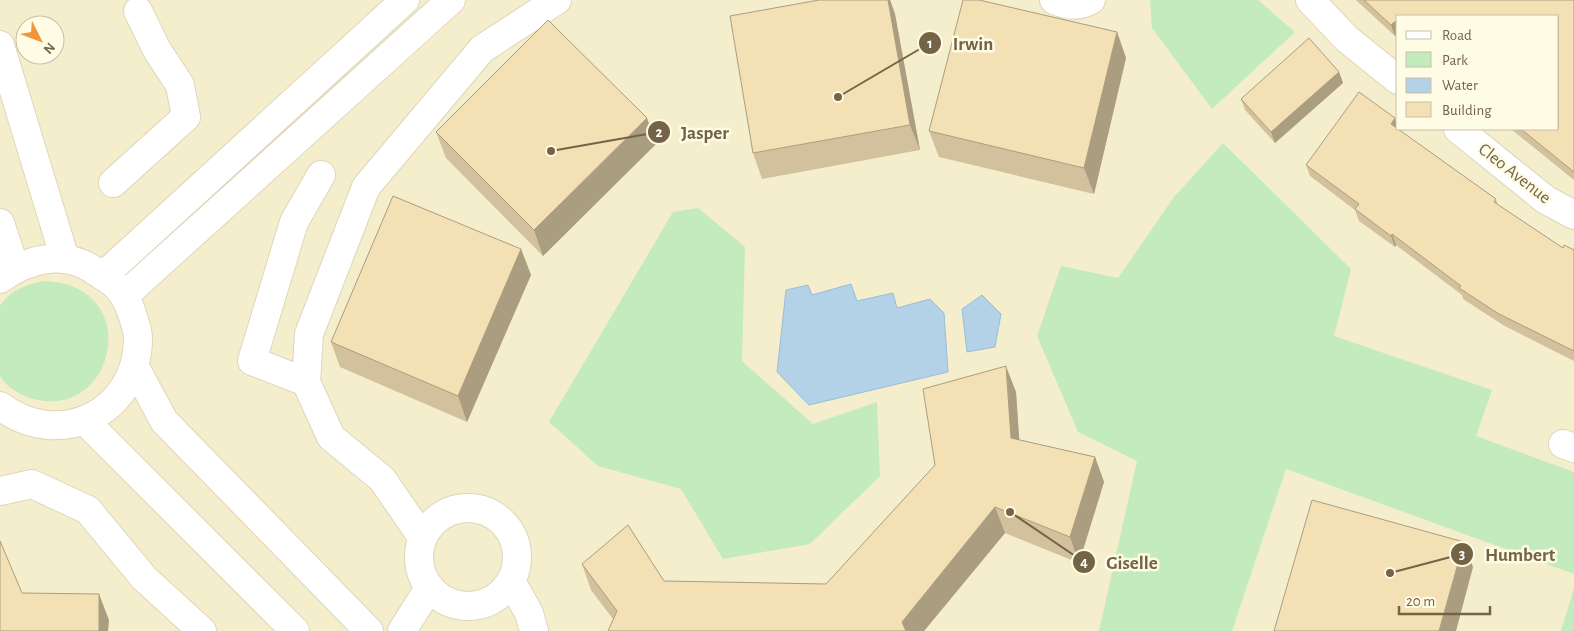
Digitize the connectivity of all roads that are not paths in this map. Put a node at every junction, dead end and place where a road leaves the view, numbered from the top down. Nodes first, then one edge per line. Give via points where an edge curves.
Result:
1 (405, 0) edge
2 (451, 0) edge
3 (557, 0) edge
4 (1054, 0) edge
5 (1091, 0) edge
6 (1310, 0) edge
7 (138, 11) dead end
8 (0, 45) edge
9 (1396, 78) edge
10 (1459, 130) edge
11 (320, 175) dead end
12 (113, 183) dead end
13 (1574, 215) edge
14 (0, 223) edge
15 (64, 258) junction
16 (7, 274) edge
17 (103, 276) junction
18 (124, 296) junction
19 (135, 367) junction
20 (306, 382) junction
21 (0, 406) edge
22 (85, 421) junction
23 (0, 491) edge
24 (422, 537) junction
25 (511, 582) junction
26 (429, 588) junction
27 (280, 626) edge
28 (202, 631) edge
29 (369, 631) edge
30 (402, 631) edge
31 (534, 631) edge

1 - 17 street
2 - 18 street
3 - 20 street via 482,49 366,187 309,334
4 - 5 street via 1073,6
6 - 9 street via 1347,39
7 - 12 street via 157,50 180,85 186,117
8 - 15 street
10 - 13 street, Cleo Avenue via 1546,200
11 - 20 street via 294,222 252,361
14 - 16 street
15 - 16 street via 30,262
15 - 17 street via 81,262
17 - 18 street
18 - 19 street via 138,337
19 - 22 street via 121,394
19 - 29 street via 164,421
20 - 24 street via 332,437 382,479
21 - 22 street via 27,422 41,425 71,425
22 - 27 street
23 - 28 street via 32,484 88,510 144,578
24 - 25 street via 444,513 457,508 486,510 508,527 514,540 518,554
24 - 26 street via 418,554 421,572
25 - 26 street via 492,600 465,607 439,598
25 - 31 street via 529,614
26 - 30 street

